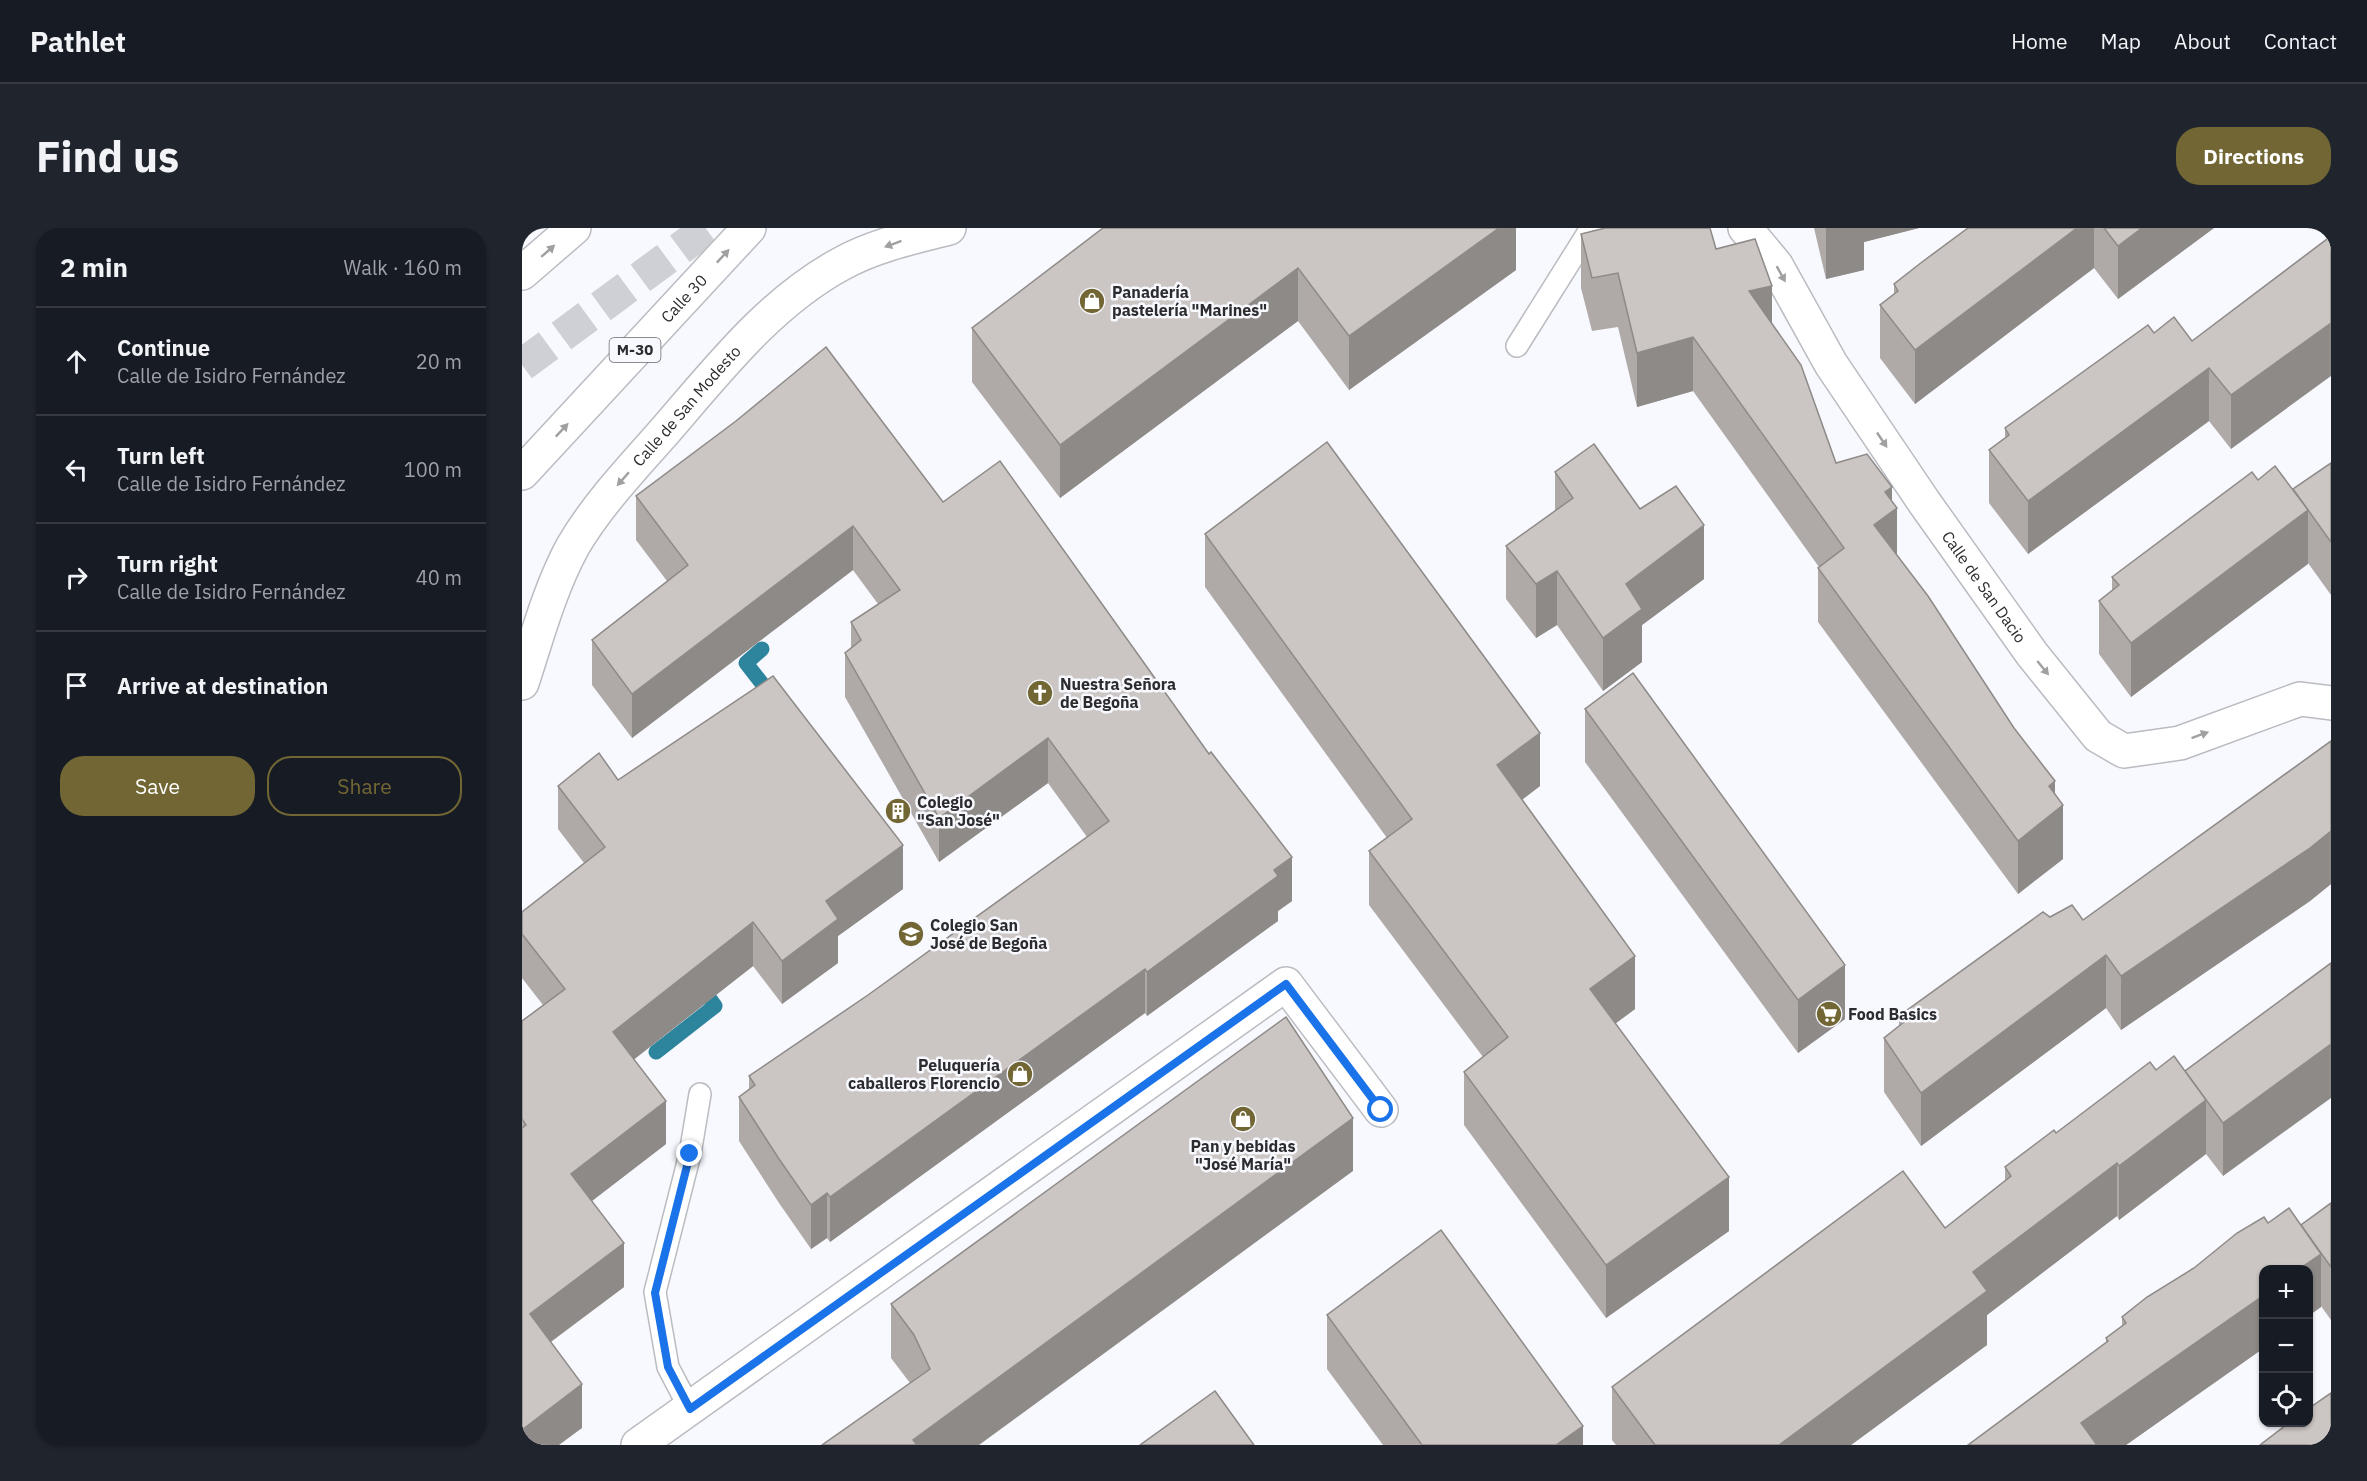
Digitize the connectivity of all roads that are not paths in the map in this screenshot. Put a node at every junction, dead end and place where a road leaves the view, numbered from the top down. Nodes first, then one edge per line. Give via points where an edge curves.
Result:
1 (574, 228) edge
2 (749, 228) edge
3 (949, 228) edge
4 (1591, 228) edge
5 (1745, 228) edge
6 (522, 273) edge
7 (1517, 346) dead end
8 (522, 473) edge
9 (522, 683) edge
10 (2331, 703) edge
11 (700, 1094) dead end
12 (1381, 1110) dead end
13 (690, 1409) junction
14 (638, 1445) edge

6 -> 1 main road
8 -> 2 main road, Calle 30 / M-30
3 -> 9 main road, Calle de San Modesto via 842,263 799,291 748,336 617,485 573,546
4 - 7 lane
5 -> 10 main road, Calle de San Dacio via 1776,265 1831,364 1924,502 2032,654 2098,736 2124,751 2180,743 2300,699
11 - 13 lane via 690,1154 655,1293 668,1367
12 - 13 main road via 1286,984
13 - 14 main road

